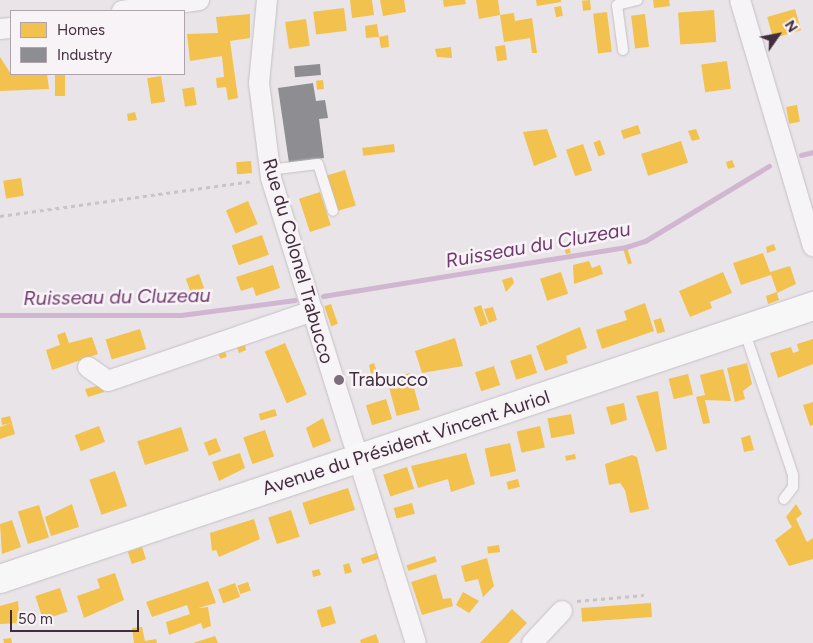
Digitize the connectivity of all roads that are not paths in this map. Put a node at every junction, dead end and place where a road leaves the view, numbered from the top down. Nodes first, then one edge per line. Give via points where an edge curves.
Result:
1 (199, 0) edge
2 (267, 0) edge
3 (637, 0) edge
4 (740, 0) edge
5 (129, 10) edge
6 (623, 50) dead end
7 (270, 174) junction
8 (333, 211) dead end
9 (813, 246) edge
10 (813, 306) edge
11 (313, 312) junction
12 (744, 329) junction
13 (88, 367) dead end
14 (357, 460) junction
15 (784, 499) dead end
16 (0, 579) edge
17 (562, 611) road end
18 (416, 643) edge
19 (532, 643) edge

1 - 5 street
2 - 7 street, Rue du Colonel Trabucco via 259,83
3 - 6 lane via 616,5
4 - 9 street
7 - 8 lane via 318,164
7 - 11 street, Rue du Colonel Trabucco
10 - 12 main road, Avenue du Président Vincent Auriol
11 - 13 street via 108,381
11 - 14 street, Rue du Colonel Trabucco
12 - 14 main road, Avenue du Président Vincent Auriol
12 - 15 lane via 793,475 793,487
14 - 16 main road, Avenue du Président Vincent Auriol
14 - 18 street, Rue du Colonel Trabucco
17 - 19 street

